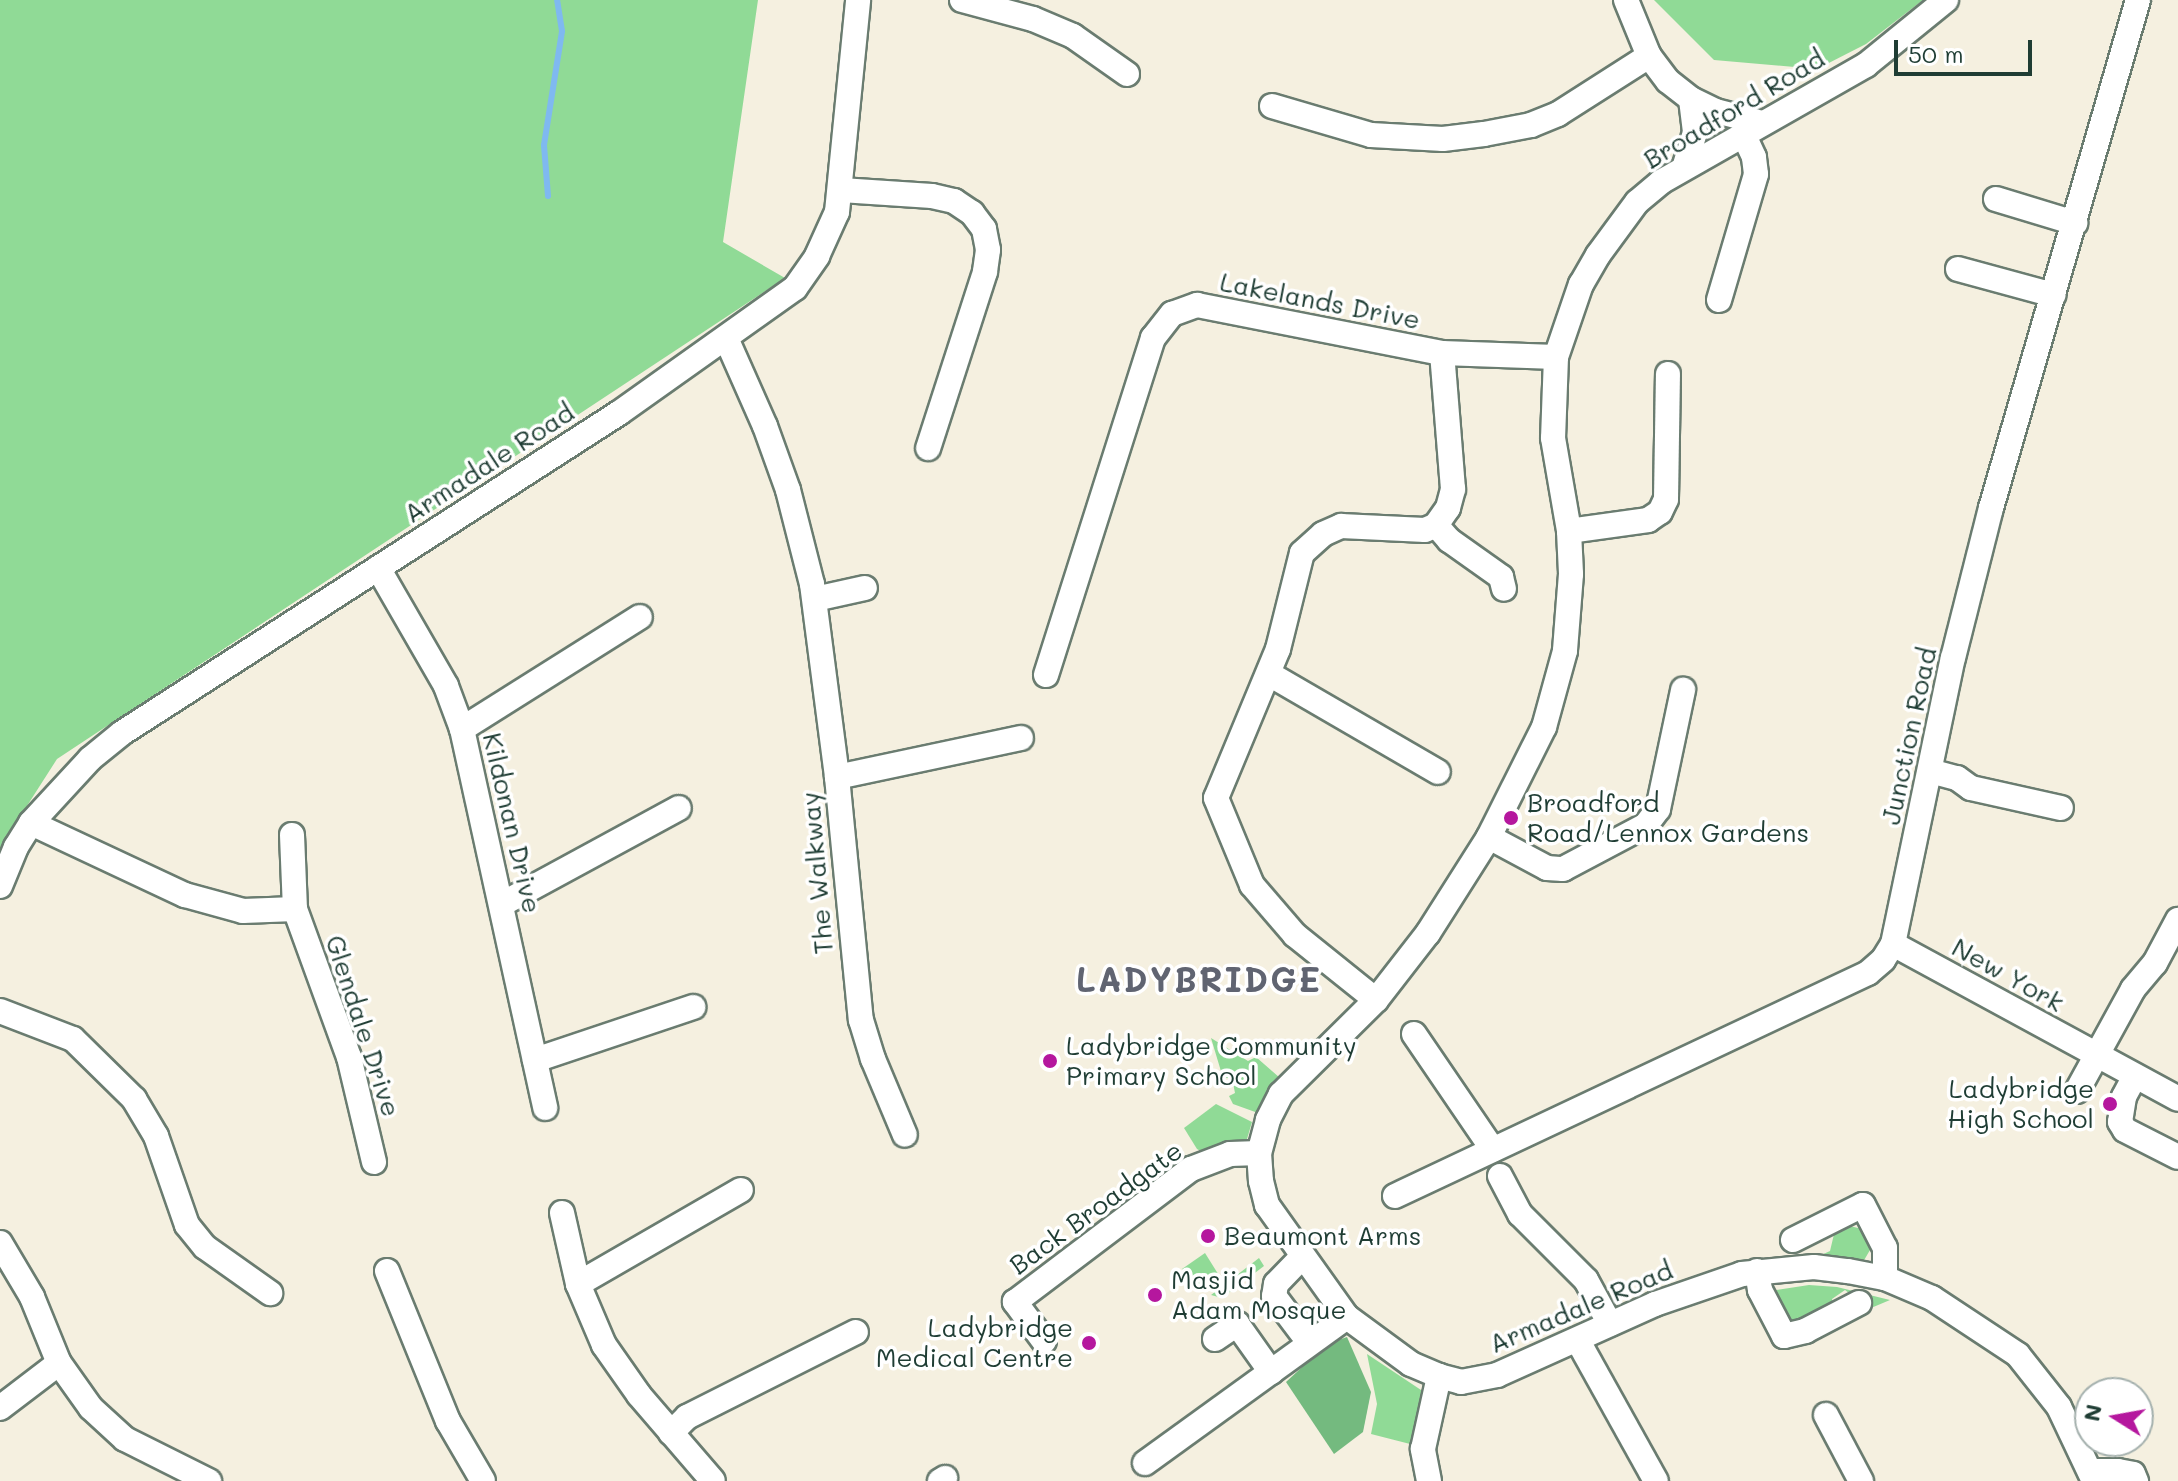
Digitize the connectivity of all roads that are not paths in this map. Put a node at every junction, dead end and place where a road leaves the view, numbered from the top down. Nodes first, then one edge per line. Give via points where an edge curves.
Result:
1 (858, 0) edge
2 (962, 0) edge
3 (1626, 0) edge
4 (1946, 0) edge
5 (2138, 0) edge
6 (1649, 56) junction
7 (1127, 74) dead end
8 (1691, 99) junction
9 (1272, 106) dead end
10 (1752, 128) junction
11 (1685, 165) junction
12 (841, 190) junction
13 (1996, 199) dead end
14 (2075, 223) junction
15 (1958, 269) dead end
16 (2054, 295) junction
17 (1719, 300) dead end
18 (726, 338) junction
19 (1442, 353) junction
20 (1556, 357) junction
21 (1668, 374) dead end
22 (928, 448) dead end
23 (1436, 525) junction
24 (1569, 531) junction
25 (378, 568) junction
26 (865, 588) dead end
27 (1504, 589) dead end
28 (815, 599) junction
29 (640, 617) dead end
30 (1269, 674) junction
31 (1046, 675) dead end
32 (1683, 690) dead end
33 (462, 729) junction
34 (1021, 738) dead end
35 (1930, 771) junction
36 (1438, 772) dead end
37 (837, 777) junction
38 (2054, 801) dead end
39 (679, 808) dead end
40 (31, 823) junction
41 (292, 835) dead end
42 (1489, 837) junction
43 (0, 886) edge
44 (502, 904) junction
45 (295, 909) junction
46 (2178, 920) edge
47 (1893, 944) junction
48 (1376, 1000) junction
49 (693, 1007) dead end
50 (0, 1011) edge
51 (1414, 1034) dead end
52 (2097, 1055) junction
53 (535, 1060) junction
54 (2135, 1076) junction
55 (2077, 1091) dead end
56 (2178, 1099) edge
57 (545, 1108) dead end
58 (905, 1135) dead end
59 (1493, 1150) junction
60 (1259, 1153) junction
61 (2178, 1157) edge
62 (374, 1162) dead end
63 (1500, 1176) dead end
64 (741, 1190) dead end
65 (1395, 1196) dead end
66 (562, 1213) dead end
67 (1793, 1240) dead end
68 (0, 1243) edge
69 (1302, 1257) junction
70 (387, 1271) dead end
71 (1757, 1271) junction
72 (1885, 1278) junction
73 (578, 1284) junction
74 (270, 1293) dead end
75 (1859, 1303) dead end
76 (1347, 1317) junction
77 (1610, 1324) junction
78 (856, 1332) dead end
79 (1302, 1333) dead end
80 (1215, 1339) dead end
81 (1044, 1341) dead end
82 (1578, 1341) junction
83 (59, 1363) junction
84 (1271, 1372) junction
85 (1439, 1376) junction
86 (0, 1408) edge
87 (1826, 1415) dead end
88 (671, 1433) junction
89 (1145, 1463) dead end
90 (2092, 1476) edge
91 (209, 1481) edge
92 (483, 1481) edge
93 (713, 1481) edge
94 (1429, 1481) edge
95 (1656, 1481) edge
96 (1861, 1481) edge
97 (2136, 1481) edge

1 - 12 street, Armadale Road
2 - 7 street via 1073,36
3 - 6 street
4 - 10 street, Broadford Road via 1866,65
5 - 14 street, Junction Road
6 - 8 street
6 - 9 street via 1558,114 1484,134 1443,139 1371,135
8 - 10 street
8 - 11 street via 1695,132
10 - 11 street, Broadford Road
10 - 17 street via 1756,174
11 - 20 street, Broadford Road via 1637,202 1598,255 1581,284
12 - 18 street, Armadale Road via 827,236 795,288
12 - 22 street via 954,201 984,229 985,272
13 - 14 street
14 - 16 street, Junction Road
15 - 16 street
16 - 35 street, Junction Road via 1983,538
18 - 25 street, Armadale Road
18 - 28 street, The Walkway via 788,490
19 - 20 street, Lakelands Drive
19 - 23 street via 1453,489
19 - 31 street, Lakelands Drive via 1197,305 1172,314 1153,338
20 - 24 street, Broadford Road via 1553,438
21 - 24 street via 1666,499 1660,512 1648,520
23 - 27 street via 1501,577
23 - 30 street via 1425,530 1341,526 1309,544 1297,564
24 - 42 street, Broadford Road via 1569,614 1557,688 1527,767
25 - 33 street, Kildonan Drive via 446,686
25 - 40 street, Armadale Road via 122,733 90,759
26 - 28 street
28 - 37 street, The Walkway
29 - 33 street
30 - 36 street
30 - 48 street via 1218,790 1217,805 1252,885 1283,923
32 - 42 street via 1658,809 1646,825 1563,869 1547,868
33 - 44 street, Kildonan Drive
34 - 37 street
35 - 38 street via 1971,788
35 - 47 street, Junction Road
37 - 58 street, The Walkway via 861,1020
39 - 44 street
40 - 43 street, Armadale Road
40 - 45 street via 185,895 243,911
41 - 45 street, Glendale Drive
42 - 48 street, Broadford Road via 1444,911
44 - 53 street, Kildonan Drive
45 - 62 street, Glendale Drive via 349,1057
46 - 52 street
47 - 52 street, New York
47 - 59 street, Junction Road via 1868,973
48 - 60 street, Broadford Road via 1281,1094
49 - 53 street
50 - 74 street via 73,1039 134,1099 156,1136 187,1225 205,1247
51 - 59 street
52 - 54 street, New York
52 - 55 street
53 - 57 street, Kildonan Drive
54 - 56 street, New York
54 - 61 street via 2120,1122 2125,1130
59 - 65 street, Junction Road
60 - 69 street, Broadford Road via 1267,1205
60 - 81 street, Back Broadgate via 1230,1154 1191,1169 1015,1302
63 - 77 street via 1520,1214 1586,1280
64 - 73 street
66 - 73 street
67 - 72 street via 1863,1205 1885,1248
68 - 83 street via 32,1297
69 - 76 street, Broadford Road
69 - 79 street via 1276,1284 1274,1296
70 - 92 street via 448,1421
71 - 72 street, Armadale Road via 1814,1267
71 - 75 street via 1760,1290 1784,1336
71 - 77 street, Armadale Road via 1705,1284
72 - 90 street, Armadale Road via 1965,1317 2018,1355 2059,1407
73 - 88 street via 604,1345
76 - 84 street
76 - 85 street, Armadale Road via 1411,1364
77 - 82 street, Armadale Road
78 - 88 street via 687,1417
80 - 84 street via 1237,1324
82 - 85 street, Armadale Road via 1481,1380
82 - 95 street
83 - 86 street
83 - 91 street via 91,1408 125,1439
84 - 89 street
85 - 94 street via 1423,1449
87 - 96 street
88 - 93 street
90 - 97 street via 2133,1474

